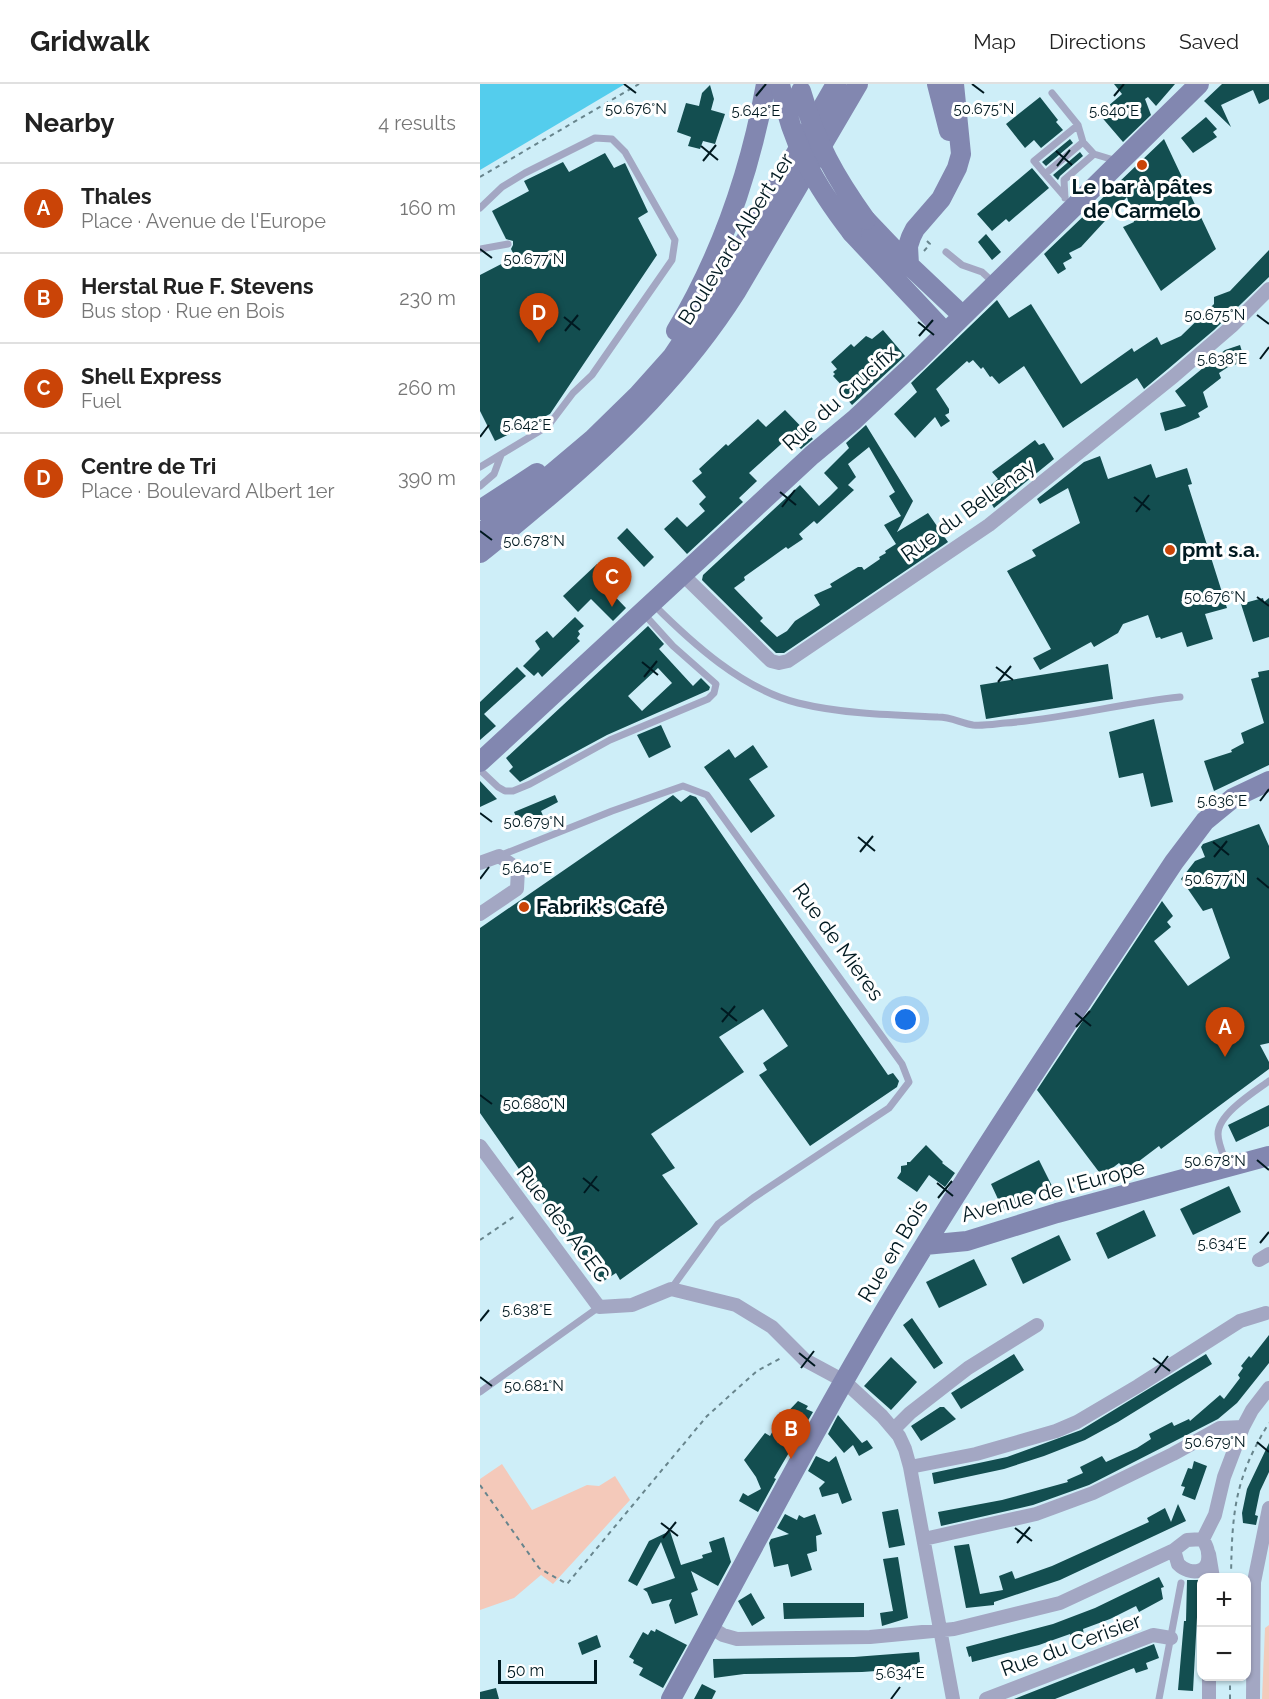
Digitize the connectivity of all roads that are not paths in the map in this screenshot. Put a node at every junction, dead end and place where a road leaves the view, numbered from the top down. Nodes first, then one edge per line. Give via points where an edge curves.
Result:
1 (766, 84) edge
2 (780, 84) edge
3 (799, 84) edge
4 (836, 84) edge
5 (858, 84) edge
6 (937, 84) edge
7 (954, 84) edge
8 (1190, 87) edge
9 (1052, 93) dead end
10 (1078, 125) junction
11 (1083, 142) junction
12 (1094, 154) junction
13 (1119, 161) junction
14 (1045, 174) junction
15 (949, 184) junction
16 (1069, 202) junction
17 (480, 208) edge
18 (864, 227) junction
19 (915, 229) junction
20 (508, 244) dead end
21 (480, 249) edge
22 (946, 252) dead end
23 (915, 259) junction
24 (996, 285) junction
25 (1269, 289) edge
26 (963, 316) junction
27 (946, 333) junction
28 (638, 395) junction
29 (593, 439) junction
30 (501, 455) junction
31 (480, 467) edge
32 (480, 486) edge
33 (480, 510) edge
34 (517, 523) junction
35 (480, 534) edge
36 (480, 553) edge
37 (480, 563) edge
38 (683, 575) junction
39 (647, 608) junction
40 (1180, 697) dead end
41 (480, 762) edge
42 (480, 770) edge
43 (1269, 780) edge
44 (499, 856) junction
45 (480, 863) edge
46 (480, 914) edge
47 (1269, 1081) edge
48 (480, 1146) edge
49 (1269, 1156) edge
50 (1227, 1168) junction
51 (925, 1245) junction
52 (671, 1289) junction
53 (599, 1307) junction
54 (1268, 1311) edge
55 (1037, 1325) dead end
56 (844, 1381) junction
57 (1269, 1388) edge
58 (480, 1392) edge
59 (1243, 1427) junction
60 (894, 1429) junction
61 (910, 1467) junction
62 (1269, 1508) edge
63 (924, 1539) junction
64 (1205, 1545) junction
65 (1174, 1550) junction
66 (1212, 1573) edge
67 (1181, 1583) dead end
68 (710, 1627) junction
69 (941, 1631) junction
70 (1171, 1638) junction
71 (1209, 1681) edge
72 (671, 1699) edge
73 (953, 1699) edge
74 (986, 1699) edge
75 (1159, 1699) edge
76 (1209, 1699) edge
77 (1253, 1699) edge

1 - 28 main road via 753,148 724,237 699,291
2 - 18 main road, bridge via 806,165 831,205
3 - 18 main road, bridge via 824,154
4 - 28 main road, Boulevard Albert 1er via 709,303 672,357
5 - 34 main road, Boulevard Albert 1er via 721,316 687,360 607,446
6 - 15 main road via 950,139
7 - 15 main road via 961,154
8 - 13 main road, Rue du Crucifix
9 - 10 lane
10 - 11 lane
10 - 14 lane via 1034,161
11 - 12 lane
11 - 14 lane
12 - 13 lane
12 - 16 lane via 1064,180
13 - 16 main road, Rue du Crucifix
14 - 16 lane
15 - 19 main road
16 - 24 main road, Rue du Crucifix
17 - 30 lane via 502,187 525,173 595,138 612,139 625,152 675,240 672,260 592,375 548,426
18 - 19 main road via 896,233
18 - 23 main road
18 - 27 main road
19 - 23 main road via 908,246
20 - 21 lane
22 - 24 lane via 962,265 982,272
23 - 26 main road
24 - 26 main road, Rue du Crucifix
25 - 38 street, Rue du Bellenay via 1232,327 1174,376 988,525 788,661 771,661
26 - 27 main road, Rue du Crucifix
27 - 38 main road, Rue du Crucifix
28 - 29 main road, Boulevard Albert 1er
29 - 33 main road
29 - 35 main road, Boulevard Albert 1er
30 - 31 lane
30 - 32 lane via 494,474
34 - 36 main road, Boulevard Albert 1er
34 - 37 main road
38 - 39 main road, Rue du Crucifix
39 - 40 lane via 759,687 796,702 846,711 950,717 973,725 1092,712
39 - 41 main road, Rue du Crucifix
39 - 42 lane via 673,646 716,684 708,699 610,741 513,791 498,787
43 - 51 main road, Rue en Bois via 1233,798 1205,821 1174,862
44 - 45 street, Rue de Mieres
44 - 46 street via 518,869 517,889
44 - 52 lane, Rue de Mieres via 683,786 707,795 902,1064 909,1082 889,1108 718,1224
47 - 50 lane via 1220,1123 1218,1135
48 - 53 street, Rue des ACEC
49 - 50 main road, Avenue de l'Europe
50 - 51 main road, Avenue de l'Europe via 967,1241
51 - 56 main road, Rue en Bois
52 - 53 street, Rue des ACEC via 632,1305
52 - 56 street via 736,1305 772,1327 805,1360
53 - 58 lane
54 - 61 street via 1240,1321 1077,1422 976,1454
55 - 60 street via 968,1368
56 - 60 street
56 - 68 main road, Rue en Bois
57 - 59 street
59 - 63 street via 1220,1428 1094,1493 1036,1514
59 - 64 street
60 - 61 street
61 - 63 street
62 - 77 street via 1254,1582
63 - 69 street
64 - 65 street via 1187,1540
64 - 65 street via 1206,1565 1196,1572 1178,1564
64 - 66 street
65 - 69 street via 1060,1603
67 - 70 lane
68 - 69 street via 737,1639 870,1637
68 - 72 main road, Rue en Bois
69 - 73 street
70 - 74 street, Rue du Cerisier via 1152,1635
70 - 75 lane
71 - 76 street

